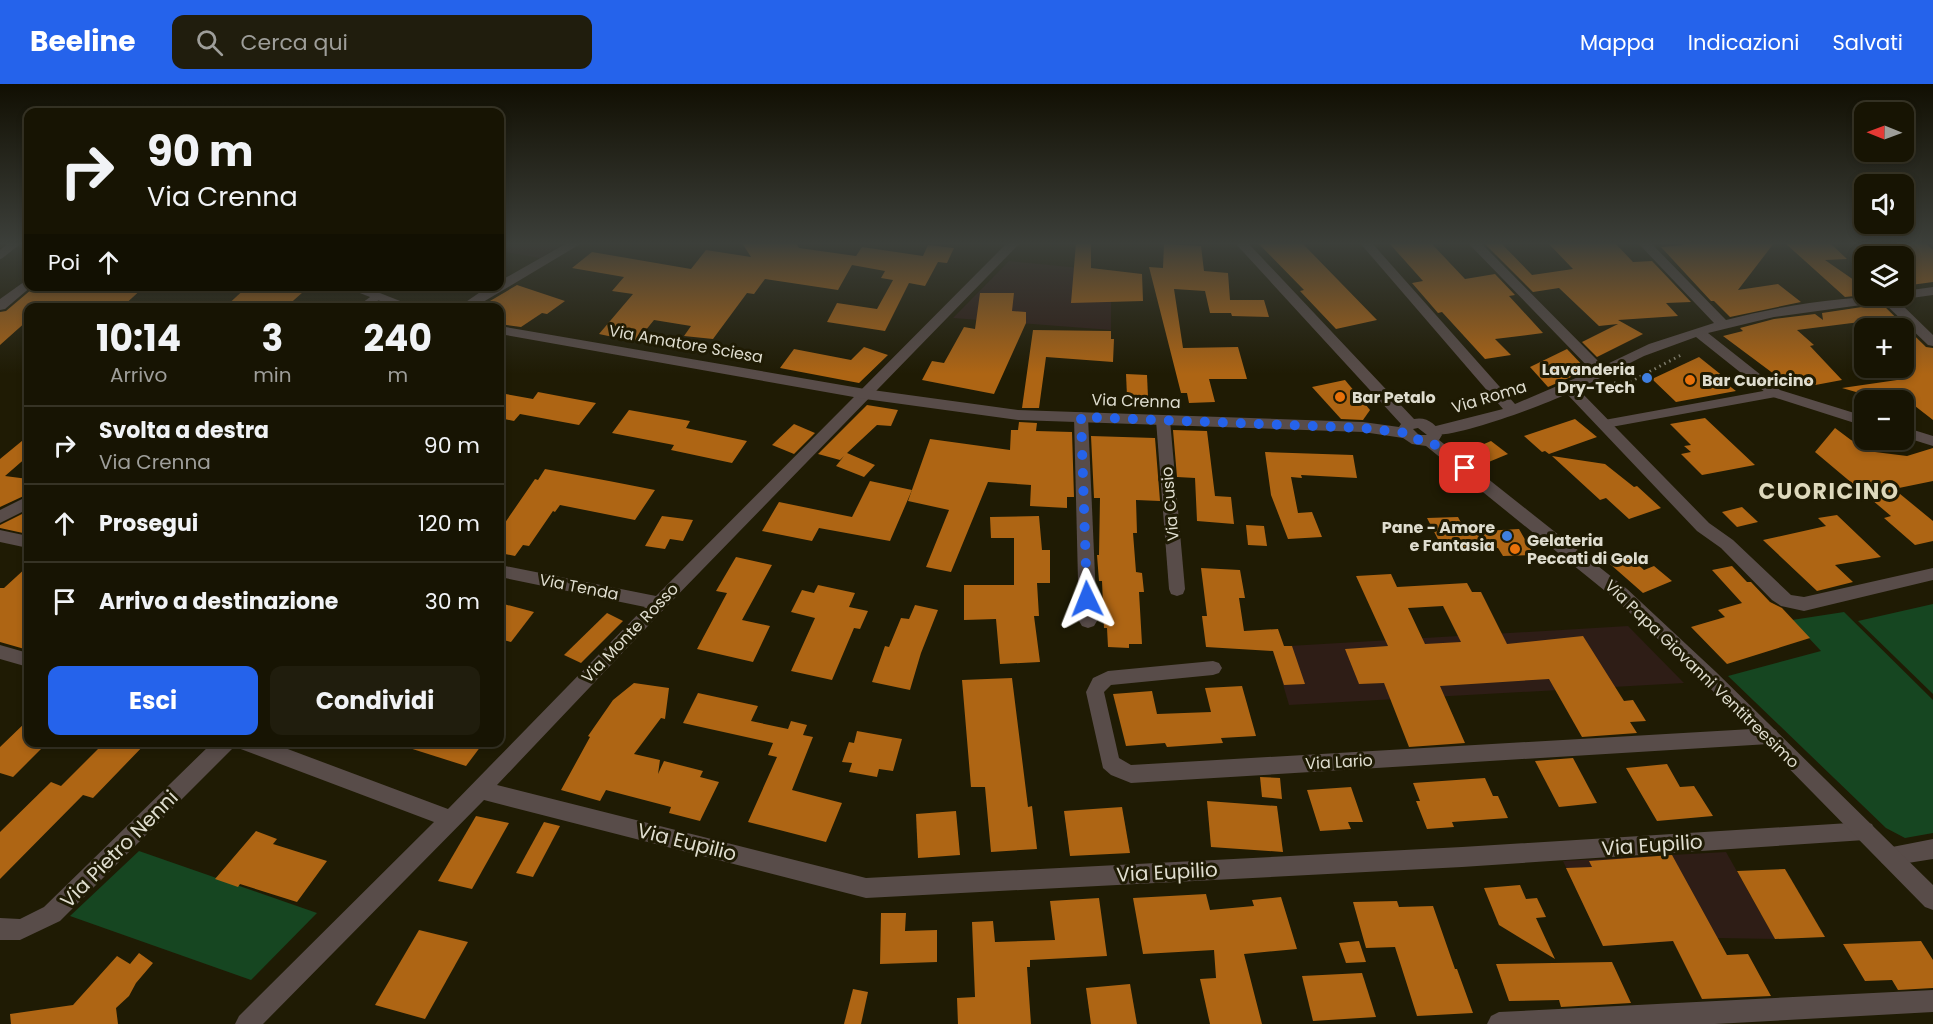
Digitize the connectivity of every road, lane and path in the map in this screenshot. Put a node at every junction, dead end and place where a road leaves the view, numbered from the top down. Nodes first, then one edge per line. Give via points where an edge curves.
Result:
1 (23, 287) edge
2 (971, 287) edge
3 (1281, 287) edge
4 (1404, 287) edge
5 (1517, 287) edge
6 (1686, 287) edge
7 (362, 291) edge
8 (491, 291) edge
9 (1933, 291) edge
10 (1914, 294) edge
11 (377, 296) junction
12 (1854, 302) edge
13 (368, 303) edge
14 (397, 303) edge
15 (471, 303) edge
16 (0, 306) edge
17 (1901, 306) edge
18 (1722, 324) junction
19 (504, 331) edge
20 (1697, 331) junction
21 (1933, 342) edge
22 (1600, 371) junction
23 (1568, 387) junction
24 (1775, 393) junction
25 (866, 394) junction
26 (1513, 411) junction
27 (1081, 417) junction
28 (1854, 417) edge
29 (1163, 420) junction
30 (1605, 424) junction
31 (1408, 428) junction
32 (1914, 435) edge
33 (1432, 436) junction
34 (1933, 441) edge
35 (24, 504) edge
36 (0, 517) edge
37 (0, 536) edge
38 (24, 541) edge
39 (504, 572) edge
40 (1933, 574) edge
41 (1177, 589) dead end
42 (658, 603) junction
43 (1088, 621) dead end
44 (0, 652) edge
45 (24, 659) edge
46 (1213, 668) dead end
47 (1769, 736) junction
48 (221, 747) edge
49 (258, 747) edge
50 (480, 790) junction
51 (450, 819) junction
52 (1865, 831) junction
53 (1933, 849) edge
54 (1890, 856) junction
55 (1933, 900) edge
56 (0, 929) edge
57 (1933, 1001) edge
58 (247, 1024) edge
59 (1499, 1024) edge

1 - 16 street
2 - 25 street, Via Monte Rosso
3 - 31 street
4 - 26 street
5 - 22 street
6 - 18 street
7 - 11 street
8 - 15 street
9 - 10 street
11 - 13 street
11 - 14 street
12 - 18 street, Via Roma
17 - 21 street
18 - 20 street, Via Roma
19 - 25 street, Via Amatore Sciesa
20 - 22 street, Via Roma
20 - 24 street
22 - 23 street, Via Roma
23 - 26 street, Via Roma
23 - 30 street
24 - 28 street
24 - 30 lane
25 - 27 street, Via Crenna via 1018,415
25 - 42 street, Via Monte Rosso
26 - 33 street, Via Roma
27 - 29 street, Via Crenna
27 - 43 street
29 - 31 street, Via Crenna
29 - 41 street, Via Cusio
30 - 40 street via 1703,527 1727,544 1787,601 1804,604
31 - 33 street, Via Crenna via 1413,439
32 - 34 street
33 - 47 street, Via Papa Giovanni Ventitreesimo via 1621,594
35 - 36 street
37 - 38 street
39 - 42 street, Via Tenda
42 - 50 street, Via Monte Rosso
44 - 45 street
46 - 47 street, Via Lario via 1108,678 1099,683 1095,692 1110,762 1131,774
47 - 52 street, Via Papa Giovanni Ventitreesimo
48 - 56 street, Via Pietro Nenni via 52,914 17,930
49 - 51 street
50 - 51 street, Via Monte Rosso
50 - 52 street, Via Eupilio via 866,888 1462,857
51 - 58 street, Via Monte Rosso
52 - 54 street, Via Papa Giovanni Ventitreesimo
53 - 54 street
54 - 55 street, Via Papa Giovanni Ventitreesimo
57 - 59 street

